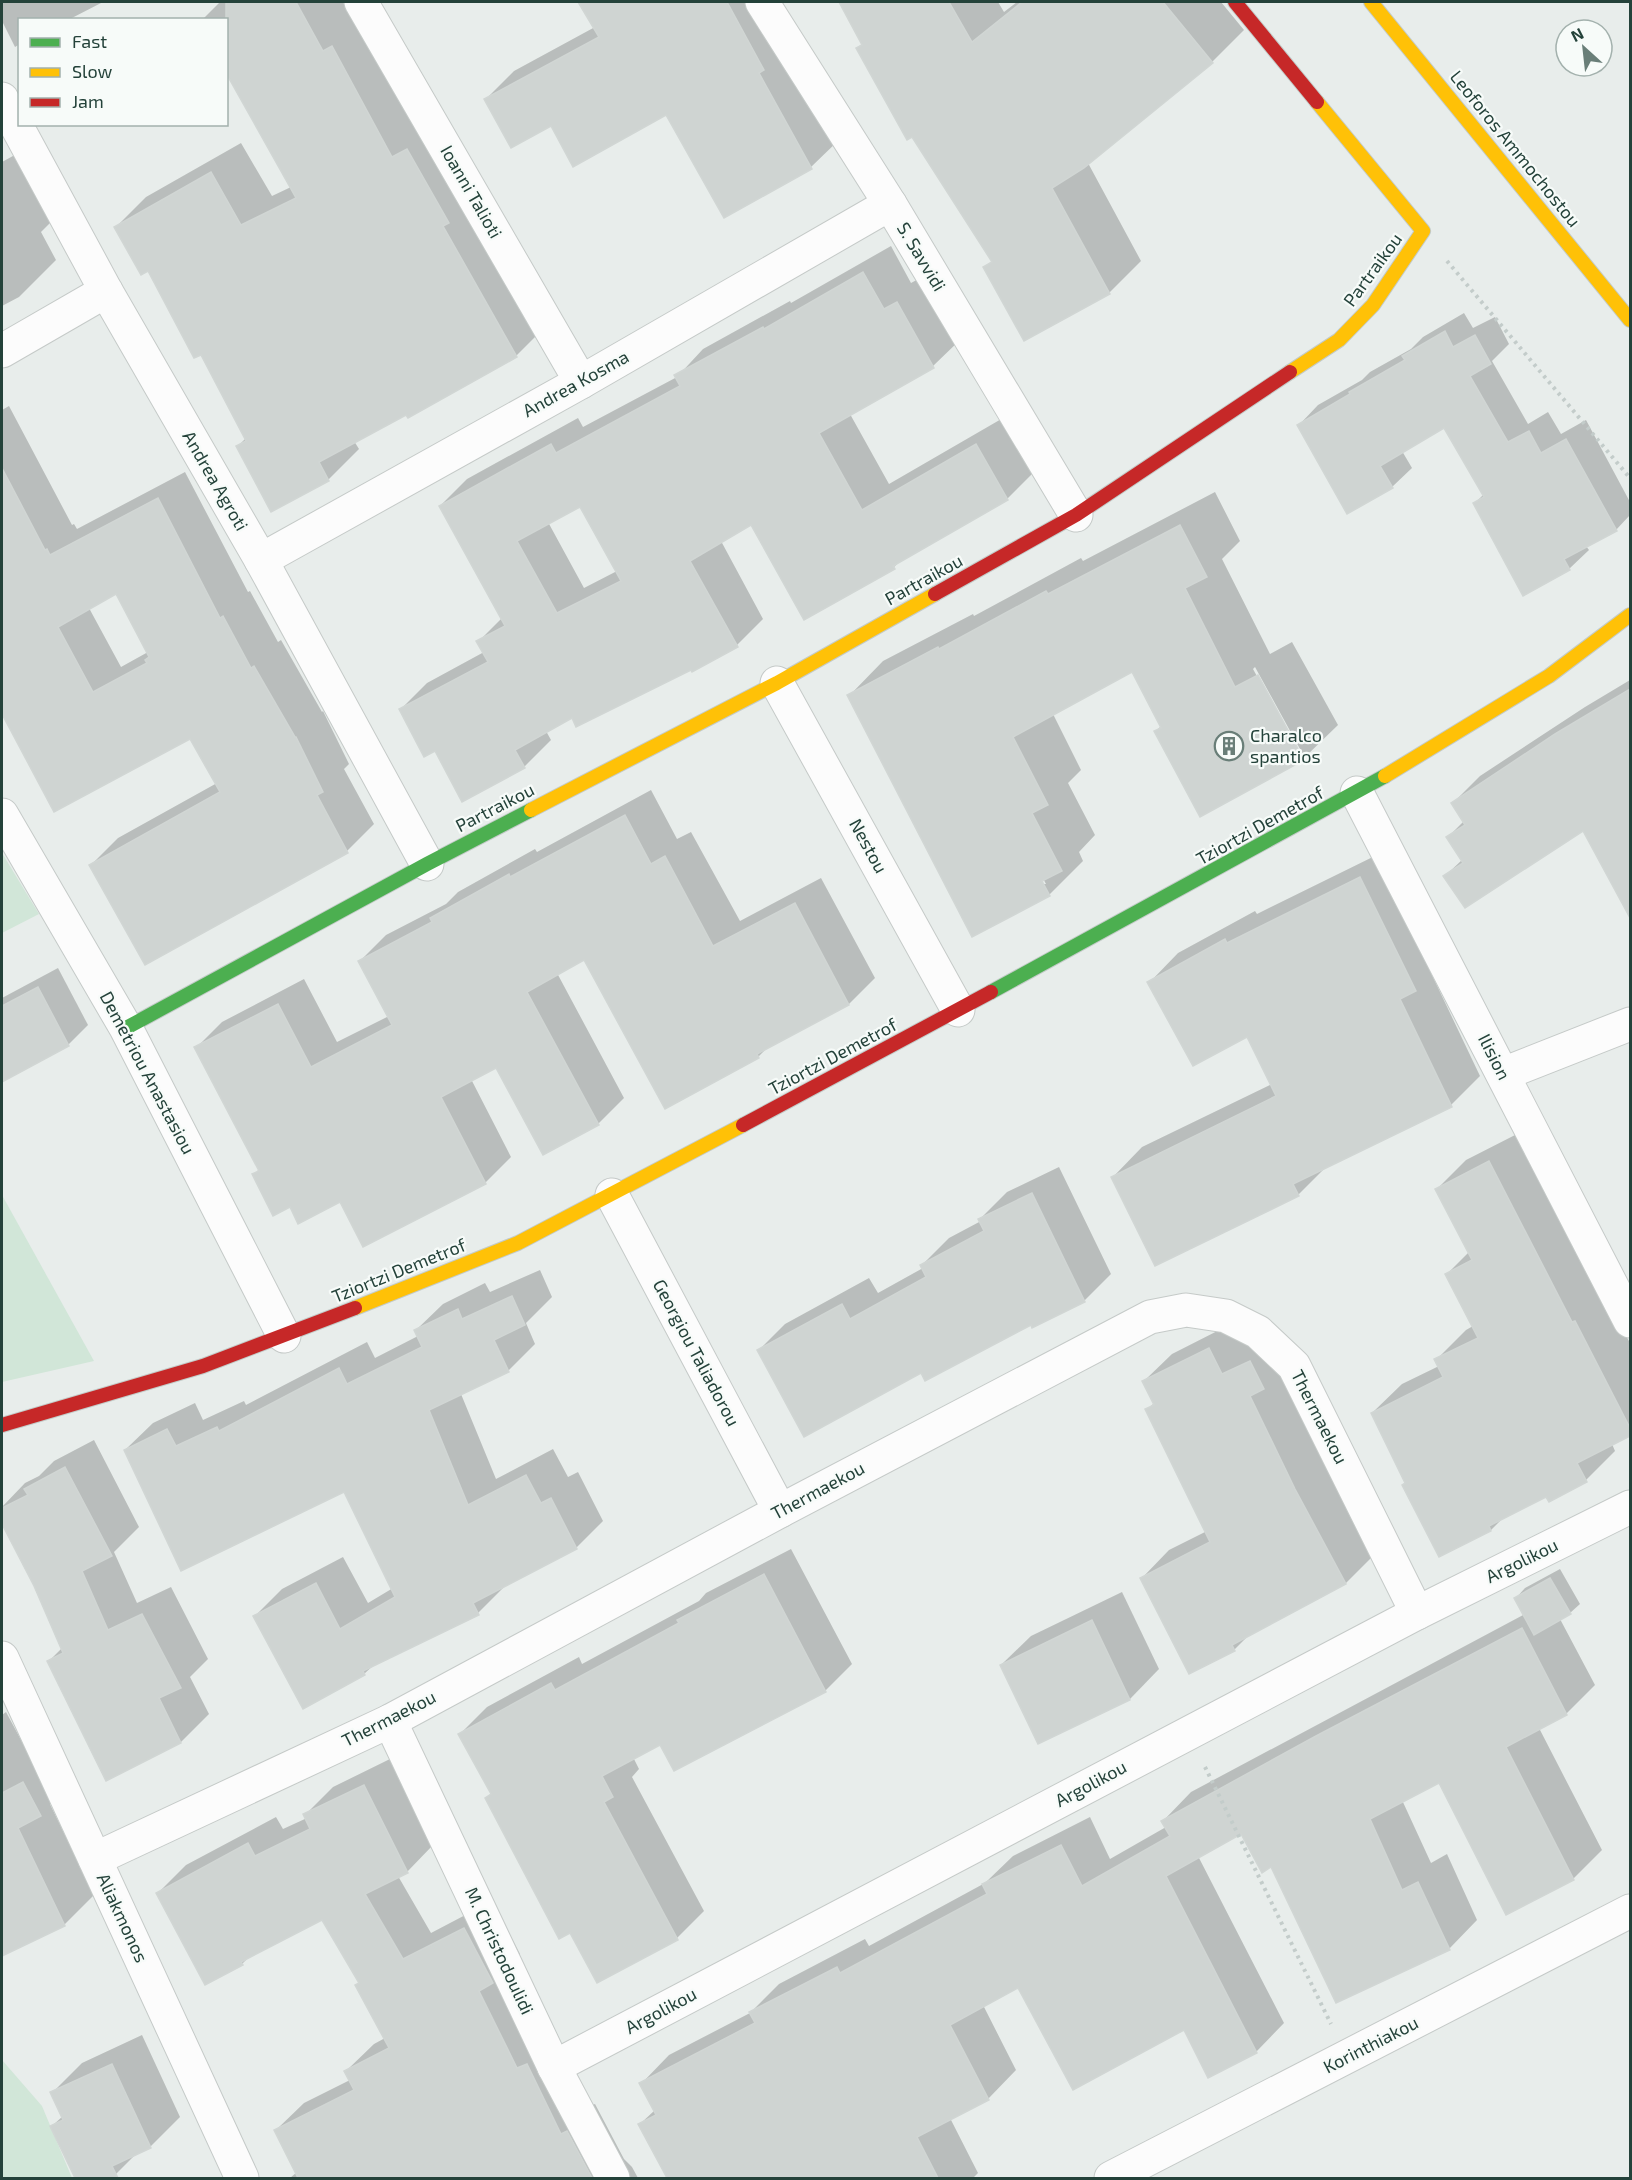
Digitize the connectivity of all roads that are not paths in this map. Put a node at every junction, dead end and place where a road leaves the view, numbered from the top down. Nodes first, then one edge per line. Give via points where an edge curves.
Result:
1 (362, 2) edge
2 (762, 2) edge
3 (1235, 2) edge
4 (1371, 2) edge
5 (2, 99) edge
6 (890, 204) junction
7 (106, 291) junction
8 (1630, 320) edge
9 (2, 351) edge
10 (581, 382) junction
11 (1076, 515) junction
12 (261, 560) junction
13 (1630, 615) edge
14 (777, 683) junction
15 (1357, 793) junction
16 (2, 815) edge
17 (426, 864) junction
18 (958, 1010) junction
19 (1630, 1024) edge
20 (126, 1028) junction
21 (1503, 1074) junction
22 (612, 1195) junction
23 (1630, 1321) edge
24 (284, 1336) junction
25 (2, 1425) edge
26 (1630, 1507) edge
27 (780, 1510) junction
28 (1417, 1612) junction
29 (2, 1658) edge
30 (390, 1721) junction
31 (95, 1859) junction
32 (1630, 1911) edge
33 (554, 2067) junction
34 (242, 2178) edge
35 (613, 2178) edge
36 (1111, 2178) edge

1 - 10 street, Ioanni Talioti
2 - 6 street, S. Savvidi
3 - 11 street, Partraikou via 1423,231 1373,305 1339,340
4 - 8 street, Leoforos Ammochostou
5 - 7 street, Andrea Agroti
6 - 10 street, Andrea Kosma
6 - 11 street, S. Savvidi
7 - 9 street
7 - 12 street, Andrea Agroti
10 - 12 street, Andrea Kosma
11 - 14 street, Partraikou
12 - 17 street, Andrea Agroti
13 - 15 street, Tziortzi Demetrof via 1549,676
14 - 17 street, Partraikou
14 - 18 street, Nestou
15 - 18 street, Tziortzi Demetrof
15 - 21 street, Ilision
16 - 20 street, Demetriou Anastasiou
17 - 20 street, Partraikou
18 - 22 street, Tziortzi Demetrof
19 - 21 street
20 - 24 street, Demetriou Anastasiou
21 - 23 street, Ilision
22 - 24 street, Tziortzi Demetrof via 518,1243
22 - 27 street, Georgiou Taliadorou
24 - 25 street, Tziortzi Demetrof via 203,1366
26 - 28 street, Argolikou
27 - 28 street, Thermaekou via 1150,1317 1186,1310 1226,1316 1258,1332 1294,1366
27 - 30 street, Thermaekou
28 - 33 street, Argolikou
29 - 31 street, Aliakmonos
30 - 31 street, Thermaekou
30 - 33 street, M. Christodoulidi
31 - 34 street, Aliakmonos
32 - 36 street, Korinthiakou
33 - 35 street, M. Christodoulidi

